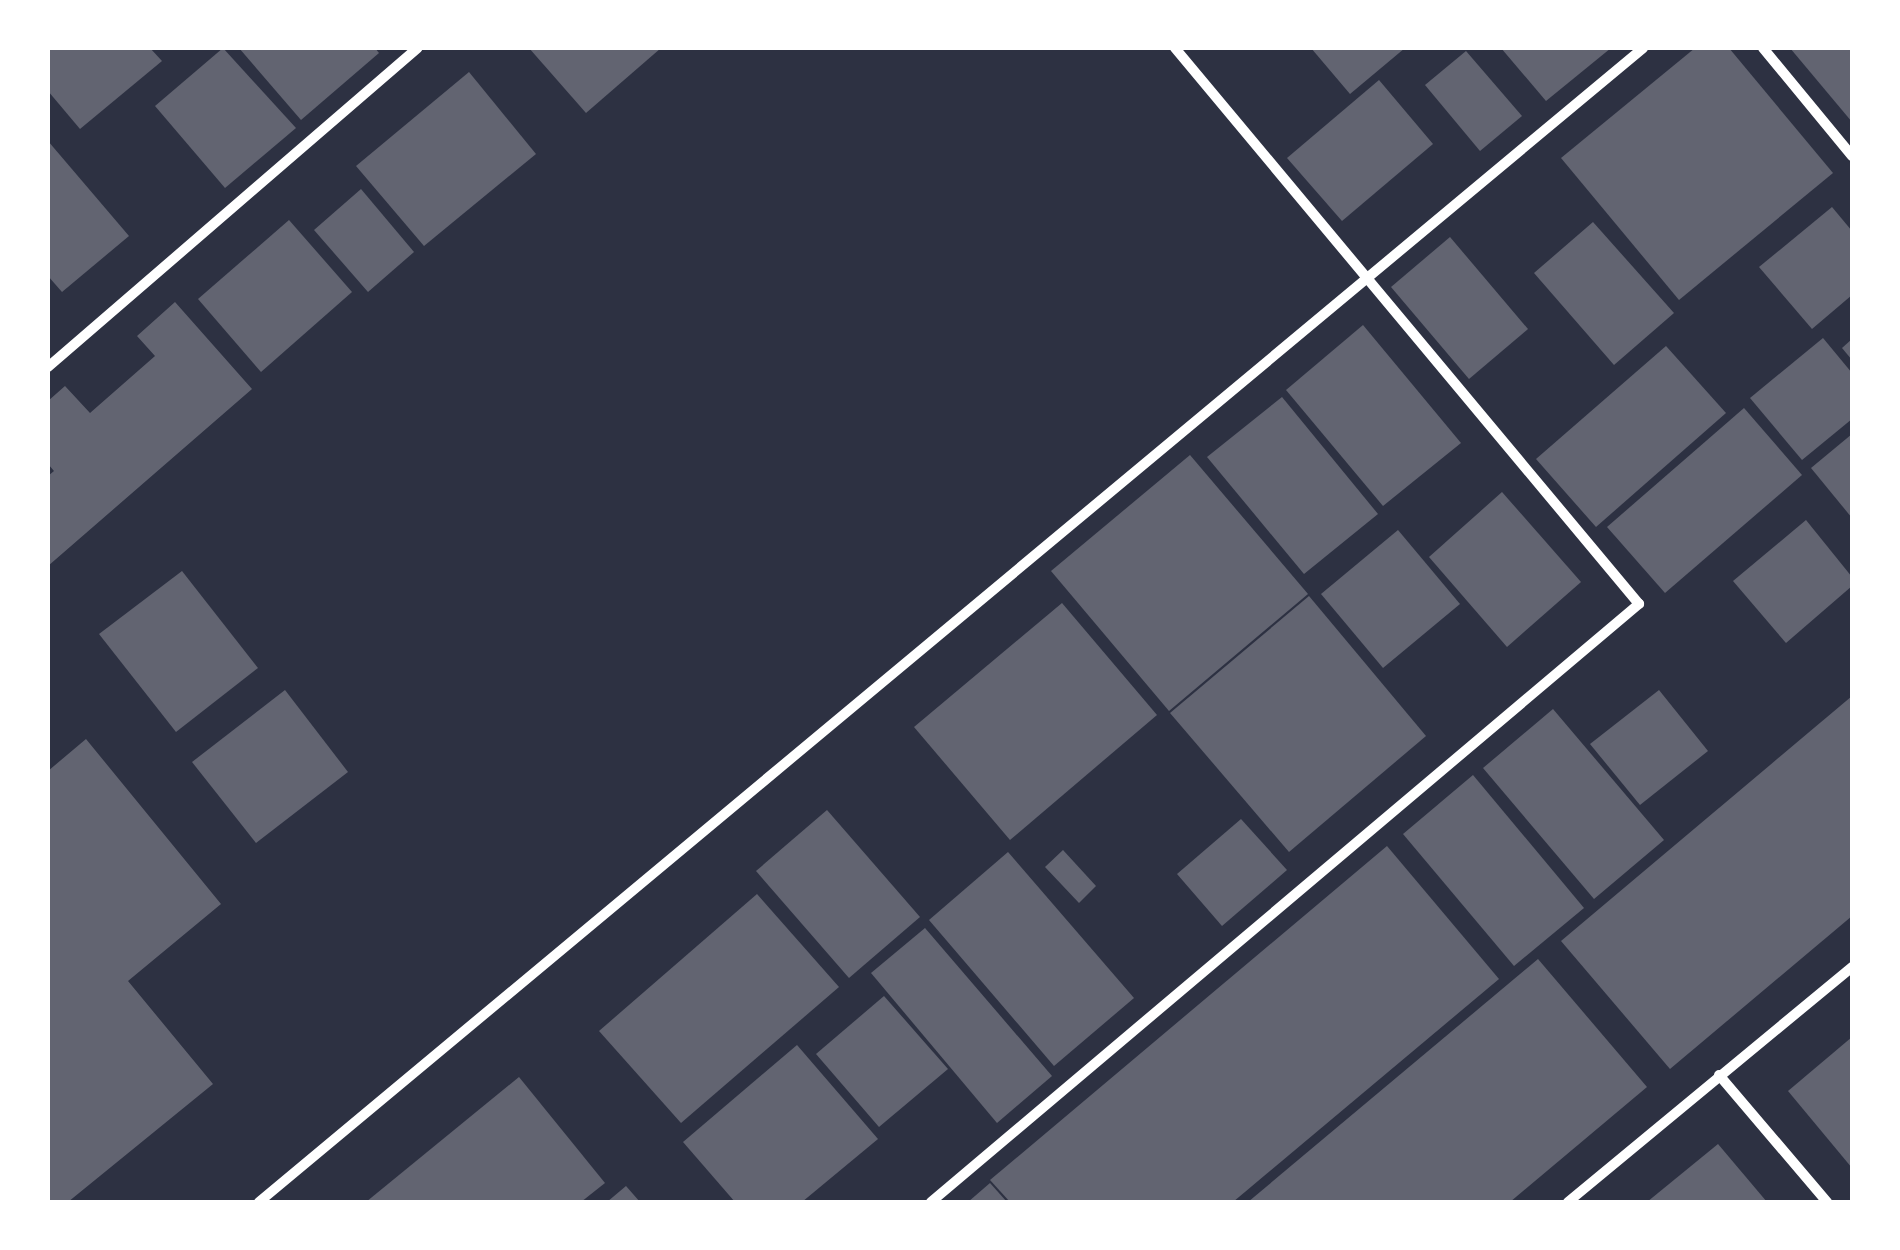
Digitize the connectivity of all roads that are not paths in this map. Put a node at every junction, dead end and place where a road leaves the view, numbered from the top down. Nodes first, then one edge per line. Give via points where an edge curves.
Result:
1 (417, 48) edge
2 (1175, 48) edge
3 (1643, 48) edge
4 (1763, 48) edge
5 (1852, 156) edge
6 (1364, 279) junction
7 (48, 368) edge
8 (1852, 966) edge
9 (1719, 1075) junction
10 (259, 1202) edge
11 (930, 1202) edge
12 (1568, 1202) edge
13 (1826, 1202) edge

1 - 7 street
2 - 6 street
3 - 6 street
4 - 5 street
6 - 10 street
6 - 11 street via 1639,604
8 - 9 street
9 - 12 street
9 - 13 street

